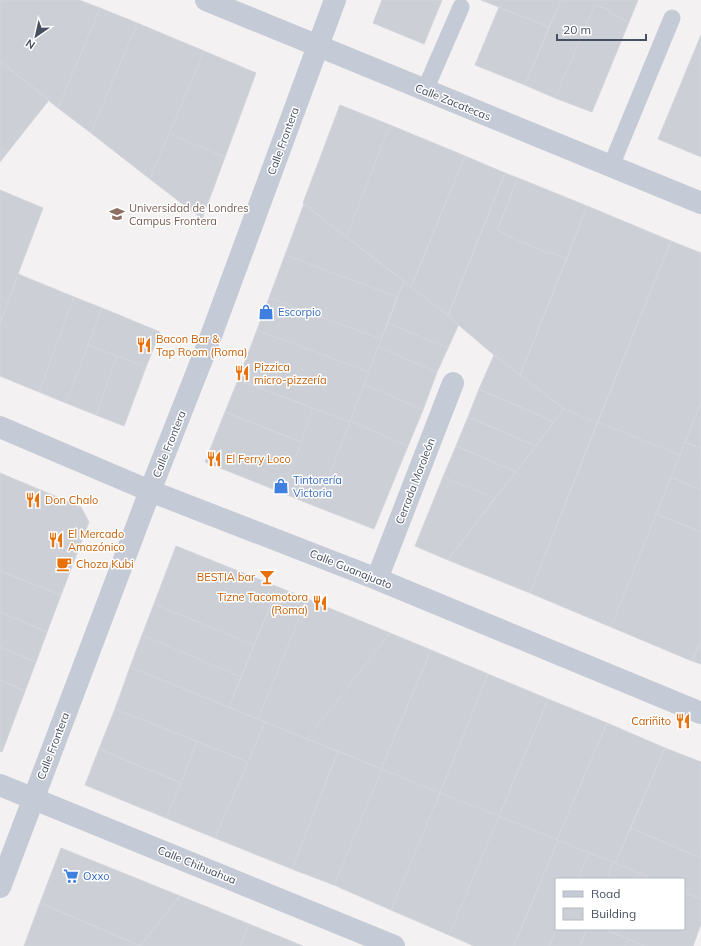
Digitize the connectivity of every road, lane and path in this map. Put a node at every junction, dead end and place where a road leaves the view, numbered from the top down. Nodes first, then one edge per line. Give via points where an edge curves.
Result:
1 (206, 0) edge
2 (335, 0) edge
3 (461, 7) dead end
4 (672, 18) dead end
5 (318, 46) junction
6 (425, 90) junction
7 (611, 166) junction
8 (701, 203) edge
9 (453, 383) dead end
10 (0, 427) edge
11 (150, 491) junction
12 (377, 579) junction
13 (701, 713) edge
14 (0, 785) edge
15 (33, 798) junction
16 (0, 886) edge
17 (394, 946) edge

1 - 5 street, Calle Zacatecas
2 - 5 street, Calle Frontera
3 - 6 lane
4 - 7 lane
5 - 6 street, Calle Zacatecas
5 - 11 street, Calle Frontera via 208,344
6 - 7 street, Calle Zacatecas
7 - 8 street, Calle Zacatecas
9 - 12 street, Cerrada Moroleón
10 - 11 street, Calle Guanajuato
11 - 12 street, Calle Guanajuato
11 - 15 street, Calle Frontera
12 - 13 street, Calle Guanajuato
14 - 15 street, Calle Chihuahua
15 - 16 street, Calle Frontera
15 - 17 street, Calle Chihuahua

